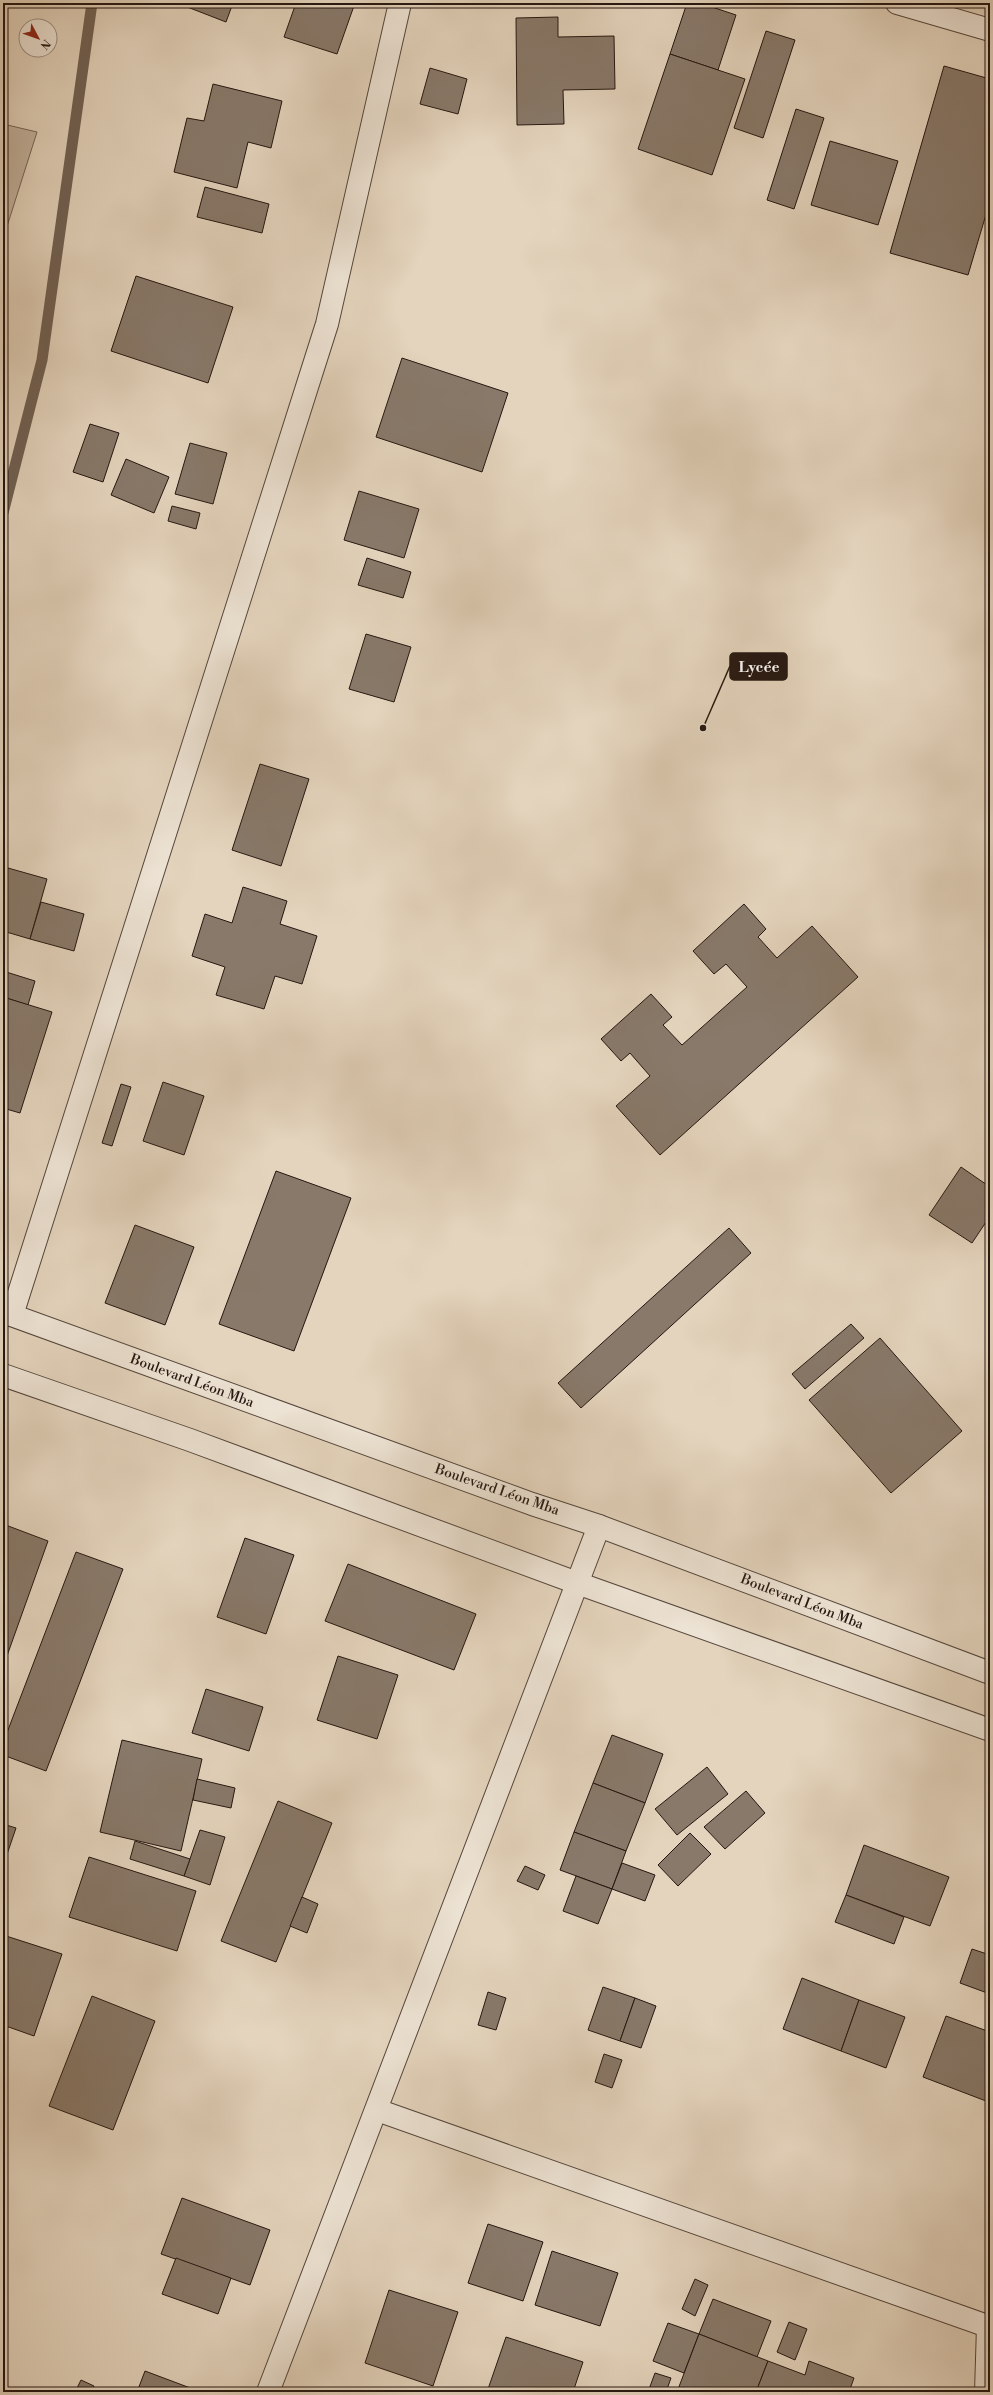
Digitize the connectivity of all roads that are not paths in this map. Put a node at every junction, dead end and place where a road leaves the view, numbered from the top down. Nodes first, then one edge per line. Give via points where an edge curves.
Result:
1 (400, 3) edge
2 (897, 3) edge
3 (990, 30) edge
4 (7, 1314) edge
5 (3, 1375) edge
6 (599, 1526) junction
7 (578, 1583) junction
8 (990, 1673) edge
9 (990, 1730) edge
10 (377, 2110) junction
11 (989, 2327) edge
12 (268, 2392) edge
13 (986, 2392) edge

1 - 4 street via 327,324
2 - 3 street
4 - 6 street, Boulevard Léon Mba
5 - 7 street via 190,1440
6 - 7 street
6 - 8 street, Boulevard Léon Mba
7 - 9 street
7 - 10 street
10 - 11 street
10 - 12 street
11 - 13 street

